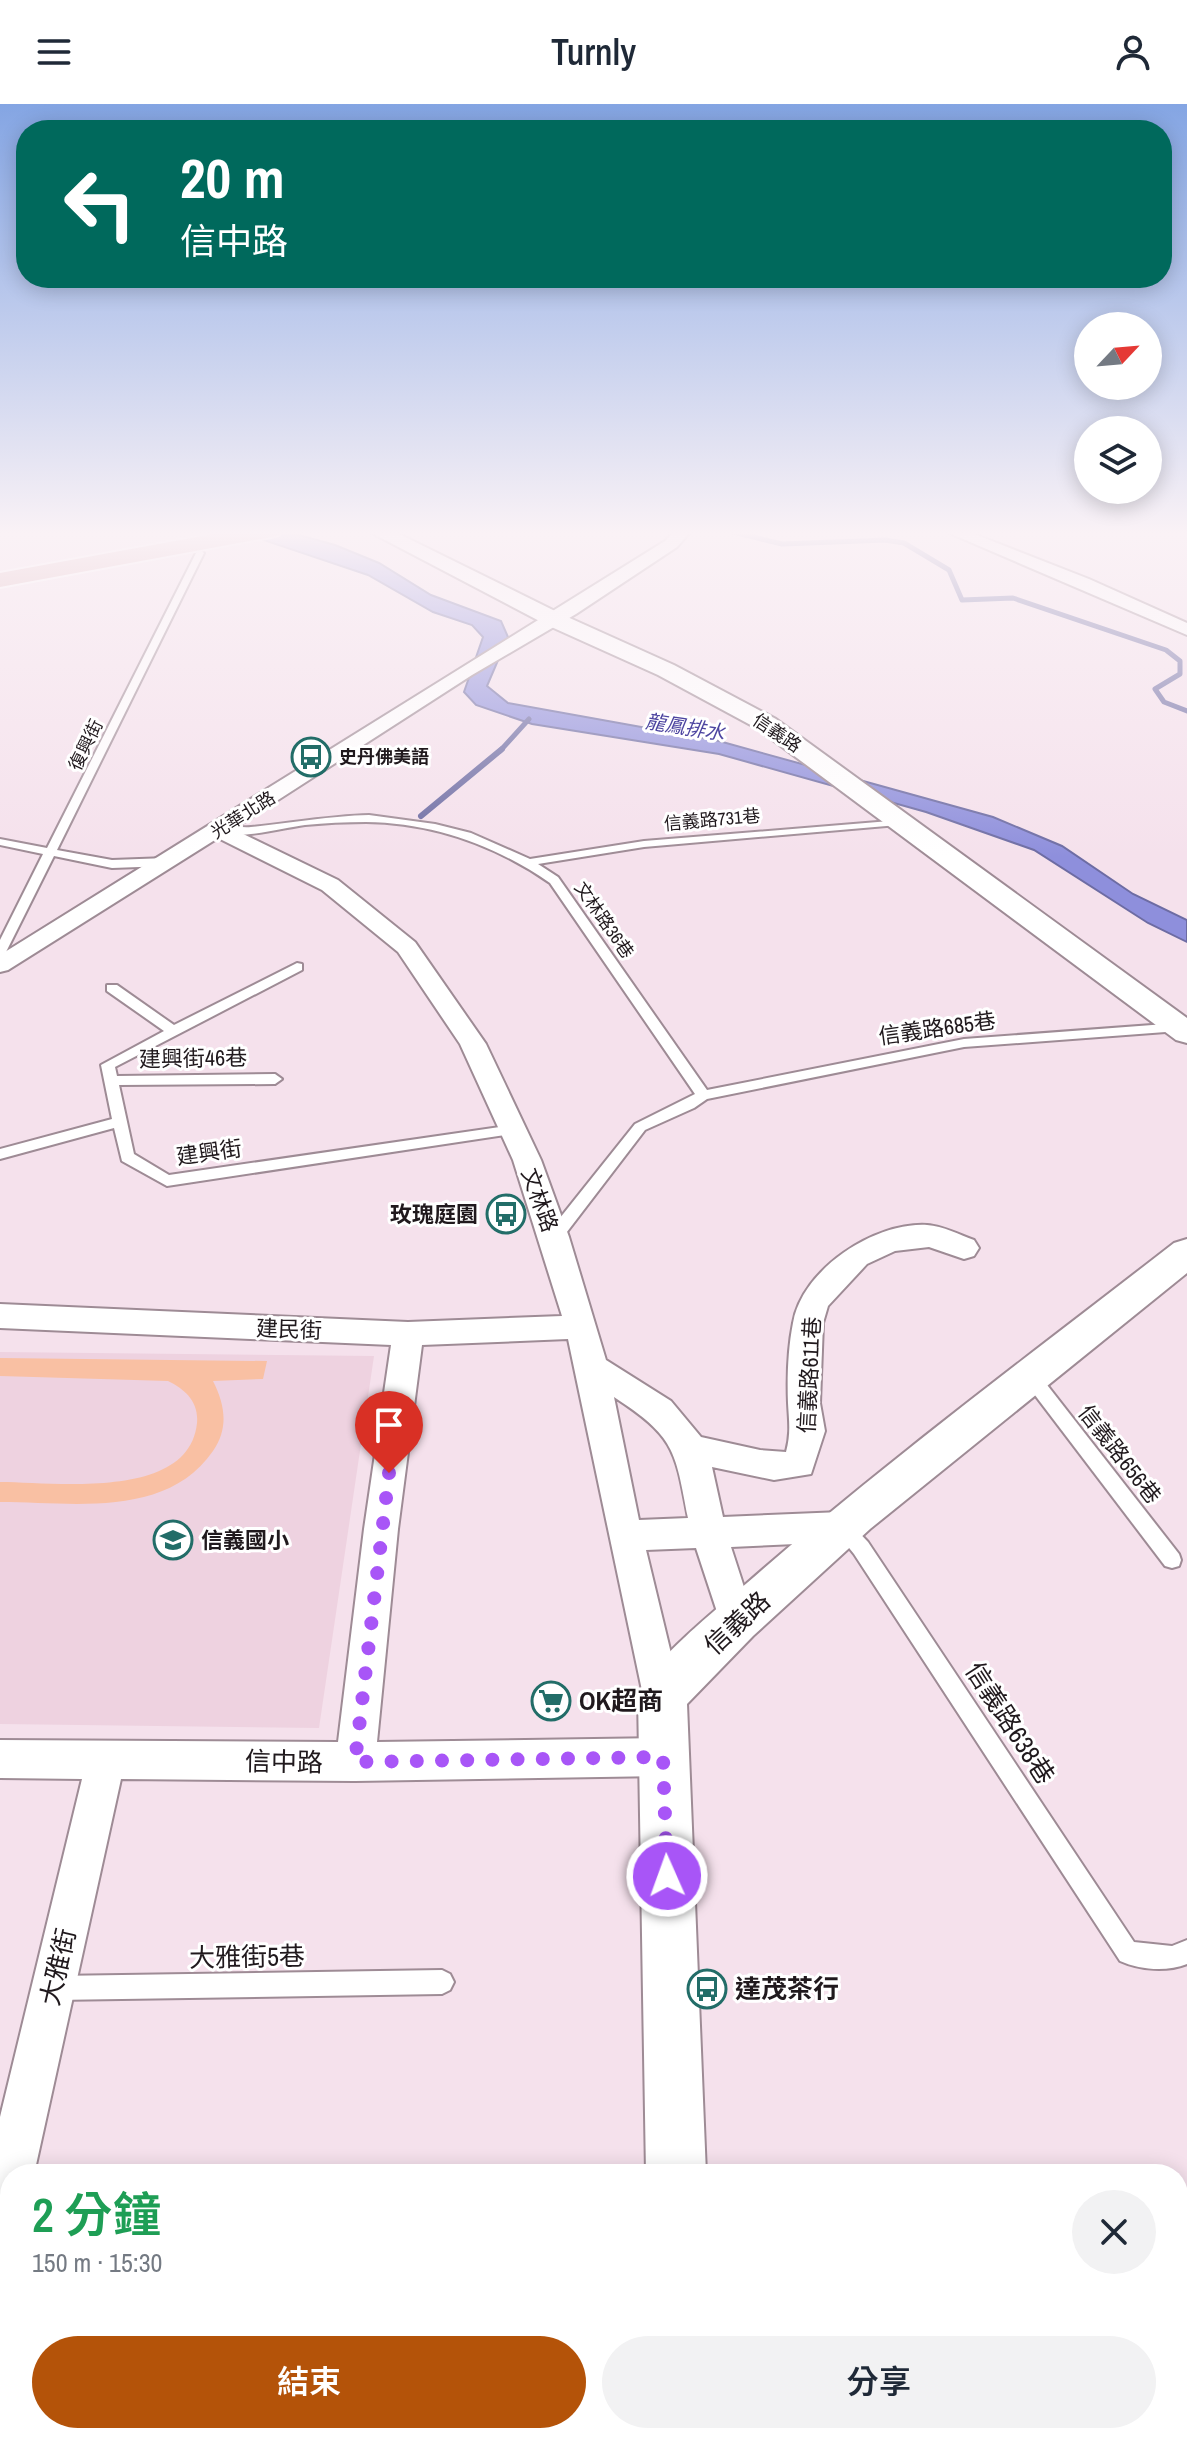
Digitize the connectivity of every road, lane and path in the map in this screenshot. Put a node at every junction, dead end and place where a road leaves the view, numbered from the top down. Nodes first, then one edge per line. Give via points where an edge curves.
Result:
1 (157, 639) edge
2 (521, 639) edge
3 (598, 639) edge
4 (898, 822) junction
5 (218, 830) junction
6 (0, 842) edge
7 (51, 853) junction
8 (168, 861) junction
9 (531, 862) junction
10 (0, 952) edge
11 (0, 965) edge
12 (297, 967) dead end
13 (112, 988) dead end
14 (1183, 1030) edge
15 (173, 1031) junction
16 (275, 1079) dead end
17 (111, 1081) junction
18 (703, 1095) junction
19 (119, 1122) junction
20 (513, 1130) junction
21 (0, 1154) edge
22 (554, 1237) junction
23 (964, 1248) dead end
24 (1187, 1253) edge
25 (0, 1316) edge
26 (578, 1327) junction
27 (408, 1334) junction
28 (592, 1367) junction
29 (1031, 1377) junction
30 (691, 1448) junction
31 (841, 1527) junction
32 (709, 1533) junction
33 (625, 1536) junction
34 (1172, 1560) dead end
35 (737, 1621) junction
36 (662, 1695) junction
37 (663, 1757) junction
38 (0, 1759) edge
39 (106, 1760) junction
40 (355, 1762) junction
41 (1187, 1952) edge
42 (442, 1982) dead end
43 (53, 1988) junction
44 (12, 2164) edge
45 (676, 2164) edge

1 - 7 lane, 復興街
2 - 5 street, 光華北路
3 - 4 street, 信義路 via 767,724
4 - 9 lane, 信義路731巷 via 644,844
4 - 14 street
5 - 8 street, 光華北路
5 - 9 lane, 文林路36巷 via 249,833 320,821 409,823 467,834
5 - 20 street, 文林路 via 330,885 407,947 473,1044
6 - 7 lane
7 - 8 lane via 112,864
7 - 10 lane, 復興街
8 - 11 street, 光華北路
9 - 18 lane, 文林路36巷 via 554,880
12 - 15 lane
13 - 15 lane
14 - 18 lane, 信義路685巷 via 964,1043
15 - 17 lane via 108,1065
16 - 17 lane, 建興街46巷
17 - 19 lane, 建興街
18 - 22 lane via 690,1107 640,1127
19 - 20 lane, 建興街 via 127,1157 167,1181
19 - 21 lane
20 - 22 street, 文林路
22 - 26 street, 文林路
23 - 30 street, 信義路611巷 via 931,1236 886,1243 857,1256 814,1301 804,1403 808,1431 799,1464 789,1467
24 - 29 street, 信義路
25 - 27 street, 建民街
26 - 27 street, 建民街
26 - 28 street, 文林路
27 - 40 street
28 - 30 street via 659,1410
28 - 33 street, 文林路
29 - 31 street, 信義路
29 - 34 lane, 信義路656巷
30 - 32 street
31 - 32 street
31 - 35 street, 信義路
31 - 41 lane, 信義路638巷 via 861,1548 1128,1953 1172,1958
32 - 33 street
32 - 35 street
33 - 36 street, 文林路
35 - 36 street, 信義路
36 - 37 street
37 - 40 street, 信中路
37 - 45 street
38 - 39 street, 信中路
39 - 40 street, 信中路
39 - 43 street, 大雅街
42 - 43 lane, 大雅街5巷
43 - 44 street, 大雅街

